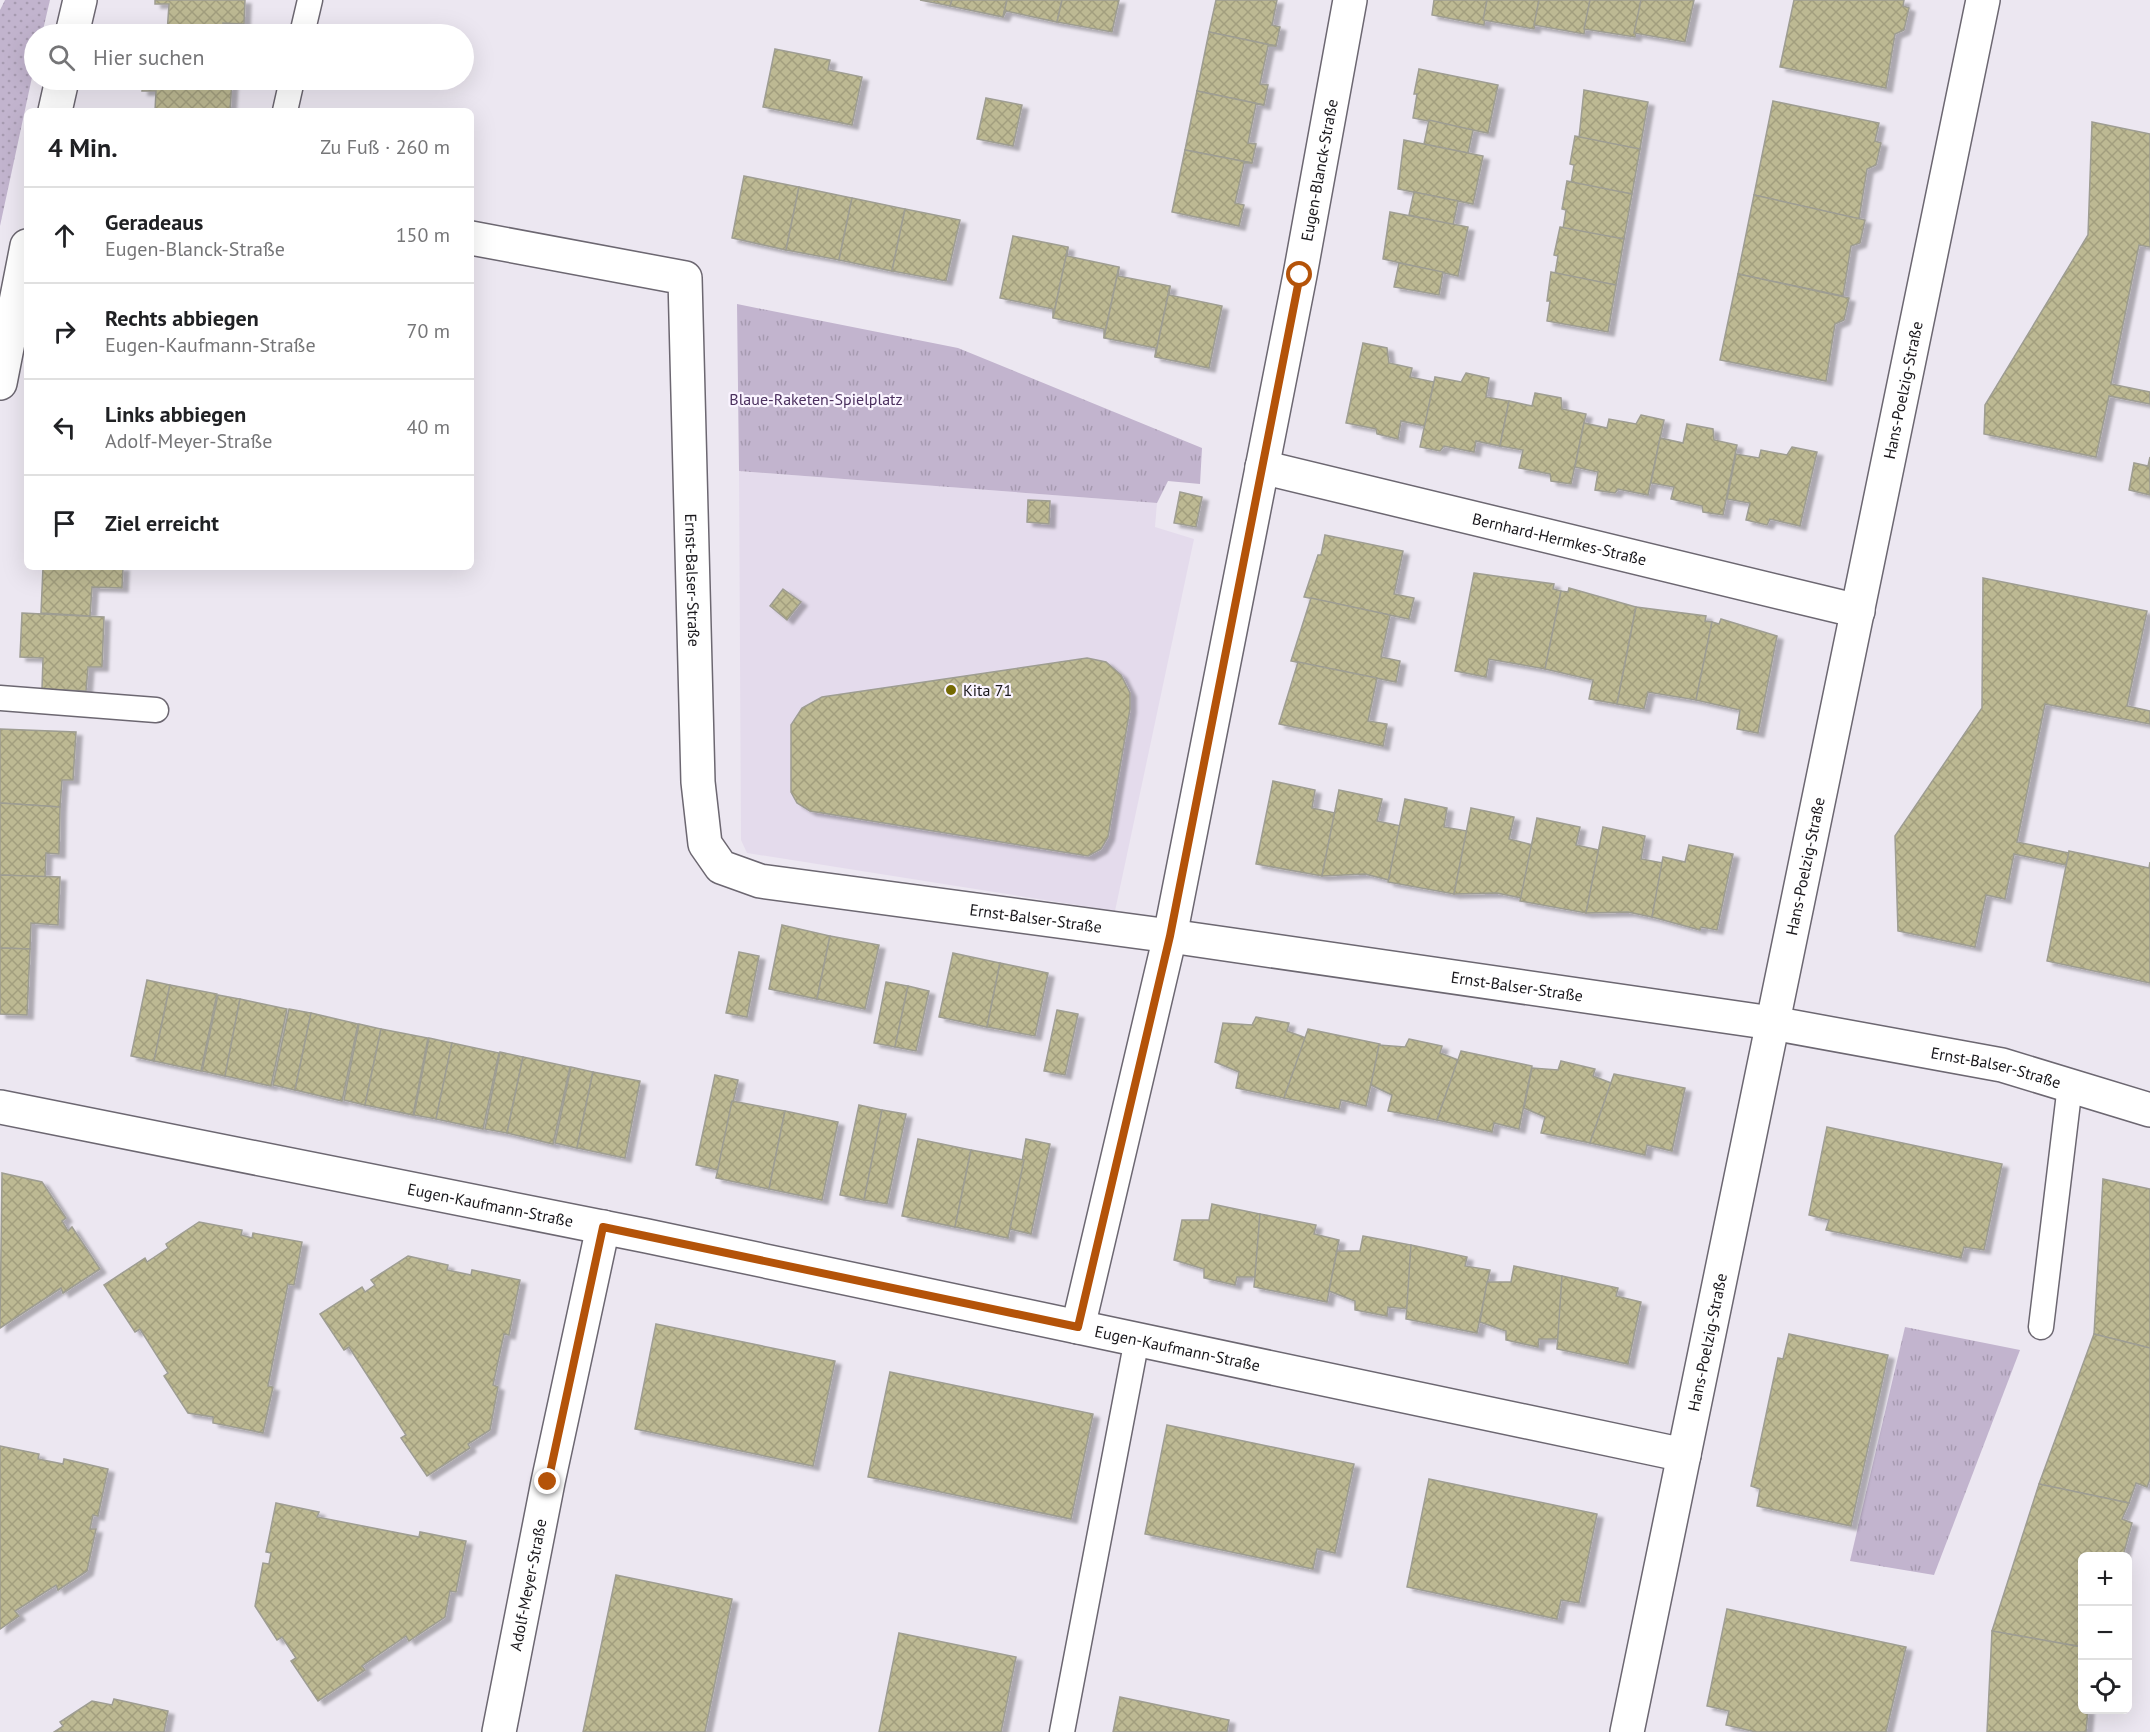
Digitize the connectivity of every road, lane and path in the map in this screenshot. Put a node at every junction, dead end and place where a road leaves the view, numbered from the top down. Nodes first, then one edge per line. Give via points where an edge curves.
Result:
1 (80, 0) edge
2 (310, 0) edge
3 (1350, 0) edge
4 (1983, 0) edge
5 (74, 24) edge
6 (304, 24) edge
7 (60, 90) edge
8 (290, 90) edge
9 (56, 108) edge
10 (286, 108) edge
11 (474, 239) edge
12 (24, 261) edge
13 (0, 383) edge
14 (1262, 467) junction
15 (1858, 611) junction
16 (0, 698) edge
17 (156, 710) dead end
18 (1170, 936) junction
19 (1772, 1023) junction
20 (2070, 1085) junction
21 (0, 1107) edge
22 (2150, 1110) edge
23 (603, 1227) junction
24 (1078, 1327) junction
25 (2041, 1327) dead end
26 (1137, 1339) junction
27 (1684, 1455) junction
28 (499, 1732) edge
29 (1062, 1732) edge
30 (1627, 1732) edge

1 - 5 street
2 - 6 lane
3 - 14 street, Eugen-Blanck-Straße
4 - 15 street, Hans-Poelzig-Straße
7 - 9 street
8 - 10 lane
11 - 18 street, Ernst-Balser-Straße via 684,278 698,782 705,844 721,867 760,881
12 - 13 street
14 - 15 street, Bernhard-Hermkes-Straße
14 - 18 street, Eugen-Blanck-Straße
15 - 19 street, Hans-Poelzig-Straße
16 - 17 lane
18 - 19 street, Ernst-Balser-Straße
18 - 24 street, Eugen-Blanck-Straße
19 - 20 street, Ernst-Balser-Straße via 2002,1065
19 - 27 street, Hans-Poelzig-Straße
20 - 22 street, Ernst-Balser-Straße
20 - 25 lane
21 - 23 street, Eugen-Kaufmann-Straße
23 - 24 street, Eugen-Kaufmann-Straße
23 - 28 street, Adolf-Meyer-Straße
24 - 26 street, Eugen-Kaufmann-Straße
26 - 27 street, Eugen-Kaufmann-Straße
26 - 29 lane
27 - 30 street, Hans-Poelzig-Straße

